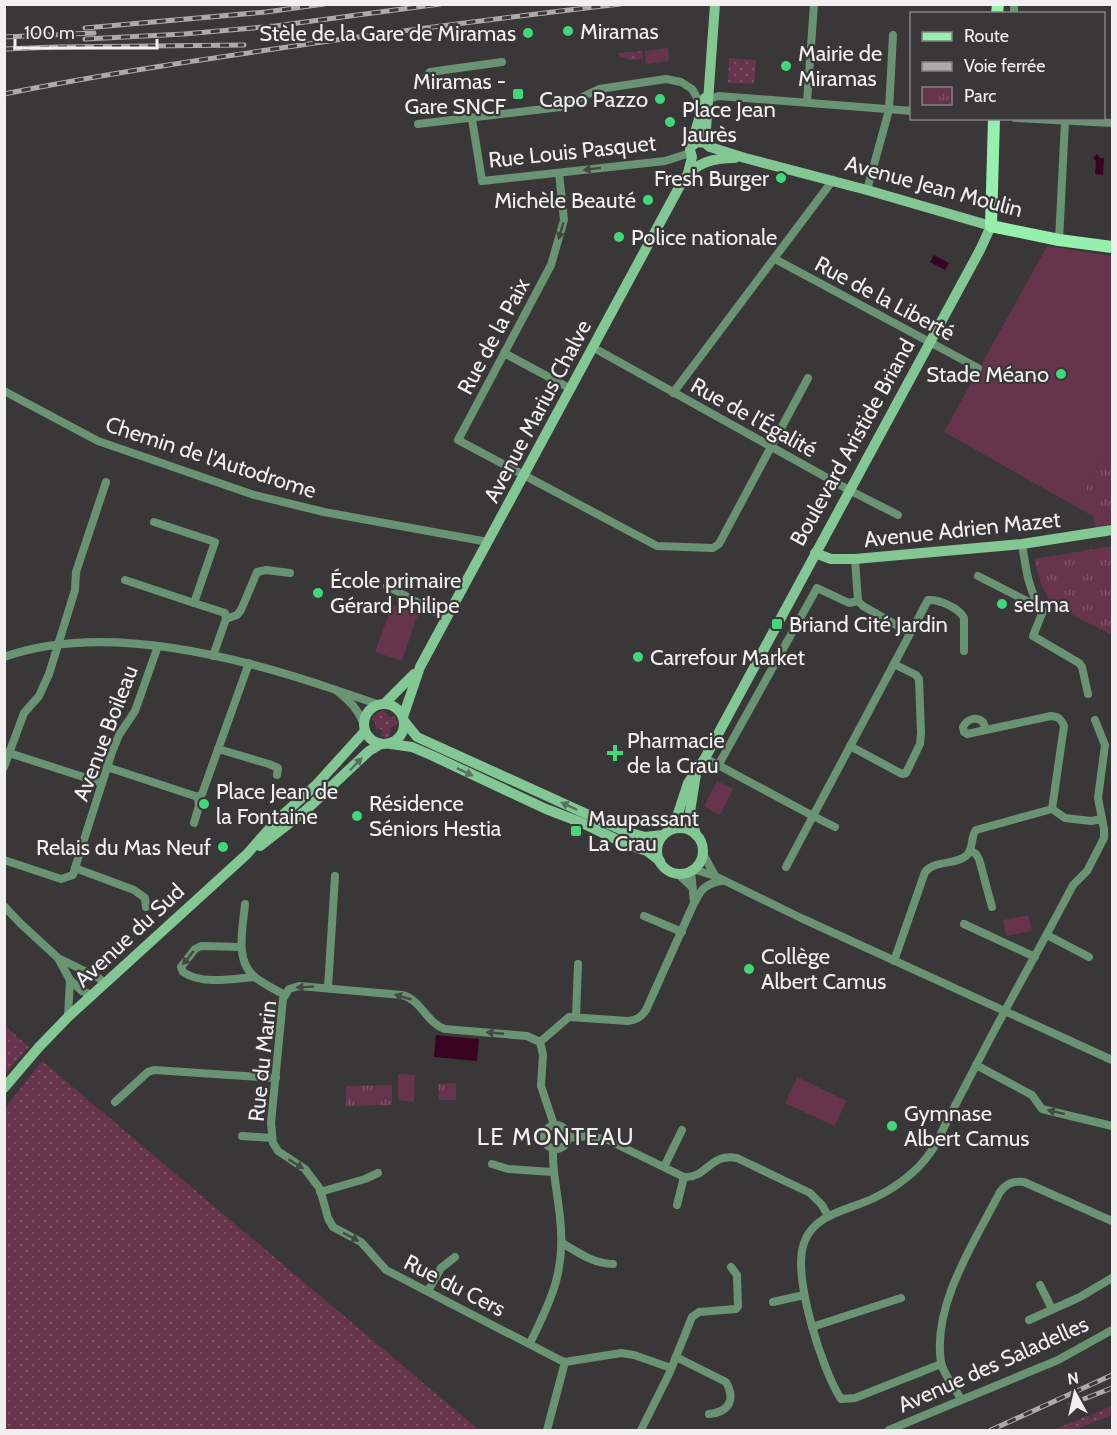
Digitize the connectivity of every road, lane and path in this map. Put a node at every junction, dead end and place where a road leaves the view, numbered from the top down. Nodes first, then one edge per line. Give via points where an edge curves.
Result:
1 (715, 4) edge
2 (814, 4) edge
3 (893, 35) dead end
4 (502, 62) dead end
5 (422, 83) dead end
6 (707, 98) junction
7 (807, 102) junction
8 (889, 110) junction
9 (910, 111) edge
10 (472, 118) junction
11 (994, 120) edge
12 (1033, 120) edge
13 (1065, 122) junction
14 (1113, 123) edge
15 (418, 124) dead end
16 (707, 145) junction
17 (697, 155) junction
18 (745, 158) junction
19 (560, 173) junction
20 (833, 180) junction
21 (867, 189) junction
22 (991, 226) junction
23 (1059, 240) junction
24 (1113, 247) edge
25 (775, 259) junction
26 (930, 342) junction
27 (594, 348) junction
28 (504, 353) junction
29 (978, 368) dead end
30 (808, 378) dead end
31 (572, 389) junction
32 (4, 391) edge
33 (673, 393) junction
34 (770, 446) junction
35 (524, 476) junction
36 (106, 482) dead end
37 (849, 490) junction
38 (898, 515) dead end
39 (154, 522) dead end
40 (1113, 530) edge
41 (488, 542) junction
42 (1022, 544) junction
43 (815, 553) junction
44 (855, 559) junction
45 (290, 573) dead end
46 (978, 576) dead end
47 (125, 580) dead end
48 (387, 586) dead end
49 (858, 601) junction
50 (194, 603) junction
51 (1038, 604) junction
52 (447, 618) junction
53 (226, 619) junction
54 (910, 633) junction
55 (59, 643) junction
56 (158, 646) junction
57 (964, 651) dead end
58 (213, 656) junction
59 (4, 657) edge
60 (249, 663) junction
61 (894, 664) junction
62 (420, 667) junction
63 (336, 690) junction
64 (1088, 694) dead end
65 (382, 704) junction
66 (404, 719) junction
67 (1095, 720) dead end
68 (364, 728) junction
69 (986, 730) dead end
70 (386, 744) junction
71 (850, 746) junction
72 (218, 749) junction
73 (7, 752) edge
74 (705, 758) junction
75 (719, 764) junction
76 (4, 767) edge
77 (107, 767) junction
78 (697, 771) junction
79 (277, 775) dead end
80 (102, 783) junction
81 (198, 797) junction
82 (1052, 809) junction
83 (813, 816) junction
84 (1102, 819) junction
85 (194, 823) dead end
86 (835, 826) dead end
87 (673, 829) junction
88 (663, 835) junction
89 (696, 835) junction
90 (970, 850) junction
91 (702, 852) junction
92 (247, 854) junction
93 (4, 860) edge
94 (660, 861) junction
95 (786, 867) dead end
96 (75, 868) junction
97 (692, 869) junction
98 (677, 873) junction
99 (335, 876) dead end
100 (718, 878) junction
101 (692, 887) junction
102 (694, 903) junction
103 (245, 904) dead end
104 (146, 907) dead end
105 (992, 908) dead end
106 (6, 910) edge
107 (644, 916) dead end
108 (964, 924) dead end
109 (682, 932) junction
110 (1047, 935) junction
111 (241, 947) junction
112 (1035, 957) junction
113 (1089, 957) dead end
114 (58, 958) junction
115 (894, 961) junction
116 (578, 964) dead end
117 (254, 977) junction
118 (70, 980) junction
119 (105, 984) junction
120 (328, 987) junction
121 (92, 995) junction
122 (285, 995) junction
123 (1004, 1011) junction
124 (68, 1017) junction
125 (576, 1017) junction
126 (540, 1042) junction
127 (1113, 1060) edge
128 (976, 1065) junction
129 (276, 1078) junction
130 (4, 1088) edge
131 (115, 1102) dead end
132 (554, 1125) junction
133 (1113, 1126) edge
134 (682, 1130) dead end
135 (242, 1136) dead end
136 (567, 1137) junction
137 (272, 1138) junction
138 (553, 1149) junction
139 (492, 1164) dead end
140 (664, 1167) junction
141 (553, 1172) junction
142 (378, 1173) dead end
143 (684, 1177) junction
144 (320, 1192) junction
145 (677, 1204) dead end
146 (828, 1216) junction
147 (1113, 1221) edge
148 (562, 1243) junction
149 (455, 1257) dead end
150 (614, 1264) dead end
151 (731, 1267) dead end
152 (1113, 1278) edge
153 (1040, 1285) dead end
154 (428, 1291) junction
155 (804, 1295) junction
156 (901, 1298) dead end
157 (772, 1302) dead end
158 (1052, 1309) junction
159 (1029, 1320) dead end
160 (812, 1327) junction
161 (1113, 1330) edge
162 (530, 1343) junction
163 (676, 1357) junction
164 (565, 1362) junction
165 (941, 1364) junction
166 (671, 1368) junction
167 (961, 1399) junction
168 (709, 1414) dead end
169 (547, 1431) edge
170 (641, 1431) edge
171 (889, 1431) edge

1 - 6 main road
2 - 7 street
3 - 8 street
4 - 5 street via 430,72
6 - 7 street
6 - 10 street via 677,80 666,79 599,89 561,107
6 - 16 main road
6 - 17 main road
7 - 8 street
8 - 9 street
8 - 21 street
10 - 15 street
10 - 19 street, Rue Louis Pasquet via 482,181
11 - 22 main road, Boulevard Aristide Briand
12 - 13 street
13 - 14 street
13 - 23 street
16 - 17 main road via 698,142
16 - 17 main road via 711,153
16 - 18 main road, Avenue Jean Moulin
17 - 18 main road, Avenue Jean Moulin
17 -> 19 street, Rue Louis Pasquet
17 - 27 main road, Avenue Marius Chalve
18 - 20 main road, Avenue Jean Moulin
19 -> 28 street, Rue de la Paix via 564,220 551,265
20 - 21 main road, Avenue Jean Moulin
20 - 25 street
21 - 22 main road, Avenue Jean Moulin
22 - 23 main road, Avenue Jean Moulin
22 - 26 main road, Boulevard Aristide Briand
23 - 24 main road, Avenue Jean Moulin
25 - 26 street, Rue de la Liberté
25 - 33 street
26 - 29 street, Rue de la Liberté
26 - 37 main road, Boulevard Aristide Briand
27 - 31 main road, Avenue Marius Chalve
27 - 33 street, Rue de l'Égalité
28 - 31 street
28 - 35 street, Rue de la Paix via 458,440
30 - 34 street
31 - 35 main road, Avenue Marius Chalve
32 - 41 street, Chemin de l'Autodrome via 98,441 254,495
33 - 34 street, Rue de l'Égalité
34 - 35 street via 719,544 713,548 657,546
34 - 37 street, Rue de l'Égalité
35 - 41 main road, Avenue Marius Chalve
36 - 55 street via 76,572 75,590
37 - 38 street, Rue de l'Égalité
37 - 43 main road, Boulevard Aristide Briand
39 - 50 street via 215,542
40 - 42 main road, Avenue Adrien Mazet
41 - 52 main road, Avenue Marius Chalve
42 - 44 main road, Avenue Adrien Mazet
42 - 51 street via 1030,587
43 - 44 main road, Avenue Adrien Mazet via 831,559
43 - 74 main road, Boulevard Aristide Briand
44 - 49 street
45 - 53 street via 256,572 241,610
46 - 51 street
47 - 50 street
48 - 52 street
49 - 54 street
49 - 75 street via 849,603 817,588
50 - 53 street via 225,613
51 - 64 street via 1043,614 1033,636 1079,663
52 - 62 main road, Avenue Marius Chalve
53 - 58 street
54 - 57 street via 928,600 935,599 962,613
54 - 61 street
55 - 56 street
55 - 59 street
55 - 73 street via 45,687 24,713
56 - 58 street
56 - 77 street, Avenue Boileau via 135,711 119,735
58 - 60 street
60 - 63 street
60 - 72 street
61 - 71 street
61 - 71 street via 919,679 920,744 906,773
62 - 65 main road, Avenue Marius Chalve
62 - 66 main road, Avenue Marius Chalve
63 - 65 street
63 - 68 street via 359,712
65 - 66 main road via 395,707
65 - 68 main road via 368,712
66 - 70 main road via 403,733
88 -> 66 main road via 645,837 624,831 417,737
67 - 84 street via 1105,745 1098,798
68 - 70 main road via 371,740
68 - 92 main road, Avenue du Sud via 316,785
69 - 82 street via 1051,716 1062,720
92 -> 70 main road, Avenue du Sud via 305,811 369,751
70 -> 94 main road via 412,747 647,851
71 - 83 street
72 - 79 street via 270,764 278,768
72 - 81 street
73 - 76 street
73 - 80 street
74 - 75 street
74 - 78 main road, Boulevard Aristide Briand
75 - 83 street
77 - 80 street, Avenue Boileau
77 - 81 street
78 - 87 main road, Boulevard Aristide Briand via 683,795
78 - 89 main road, Boulevard Aristide Briand via 690,812
80 - 96 street, Avenue Boileau
81 - 85 street
82 - 84 street via 1065,818
82 - 90 street via 976,830
83 - 86 street
83 - 95 street
84 - 110 street via 1104,838
87 - 88 main road
87 - 89 main road via 686,829
88 - 94 main road via 657,850
89 - 91 main road
90 - 105 street via 979,859
90 - 115 street via 962,859 931,865 925,872
91 - 97 main road
91 - 100 street
92 - 119 main road, Avenue du Sud
93 - 96 street via 61,879 73,875
94 - 98 main road
96 - 104 street via 134,890 145,898
97 - 98 main road
97 - 100 street
97 - 101 street
98 - 101 street
99 - 120 street
100 - 102 street via 699,892
100 - 115 street
101 - 102 street
102 - 109 street
103 - 111 street
106 - 114 street
107 - 109 street
108 - 112 street
109 - 125 street via 642,1016 628,1021
110 - 112 street
110 - 113 street
111 - 117 street
111 -> 117 street via 201,946 181,967 183,972 208,980
112 - 123 street
114 - 118 street
114 - 119 street
115 - 123 street
116 - 125 street
117 - 122 street
118 - 121 street
118 - 124 street
119 - 121 main road, Avenue du Sud
120 -> 122 street, Rue du Marin via 299,986
126 -> 120 street, Rue du Marin via 527,1036 435,1026 411,997
121 - 124 main road, Avenue du Sud
122 - 129 street, Rue du Marin
123 - 127 street
123 - 128 street
124 - 130 main road, Avenue du Sud
125 - 126 street via 569,1017
126 - 132 street via 541,1086
133 -> 128 street via 1042,1109 1032,1095
128 - 146 street via 930,1154 897,1185
129 - 131 street via 154,1070
129 - 137 street, Rue du Marin
132 - 136 street via 564,1128
132 - 138 street via 544,1137
134 - 140 street
135 - 137 street
136 - 138 street via 562,1147
136 - 140 street via 608,1140
137 -> 144 street, Rue du Marin via 278,1151 305,1169
138 - 141 street
139 - 141 street
140 - 143 street
141 - 148 street
142 - 144 street
143 - 145 street
143 - 146 street via 695,1176 720,1158 737,1158 810,1193
144 -> 154 street, Rue du Cers via 333,1227 361,1242 386,1270
146 - 155 street via 804,1242
147 - 165 street via 1024,1182 1006,1184 947,1298
148 - 150 street via 602,1264
148 - 162 street via 555,1290
149 - 154 street via 441,1268
151 - 163 street via 736,1275 738,1306 695,1314
152 - 158 street
153 - 158 street
154 - 162 street, Rue du Cers
155 - 157 street
155 - 160 street
156 - 160 street
158 - 159 street
160 - 165 street via 841,1399 855,1398
161 - 167 street, Avenue des Saladelles via 1058,1360
162 - 164 street, Rue du Cers
163 - 166 street
163 - 168 street via 726,1382 731,1399 719,1413
164 - 166 street via 621,1353
164 - 169 street
165 - 167 street
166 - 170 street
167 - 171 street, Avenue des Saladelles

